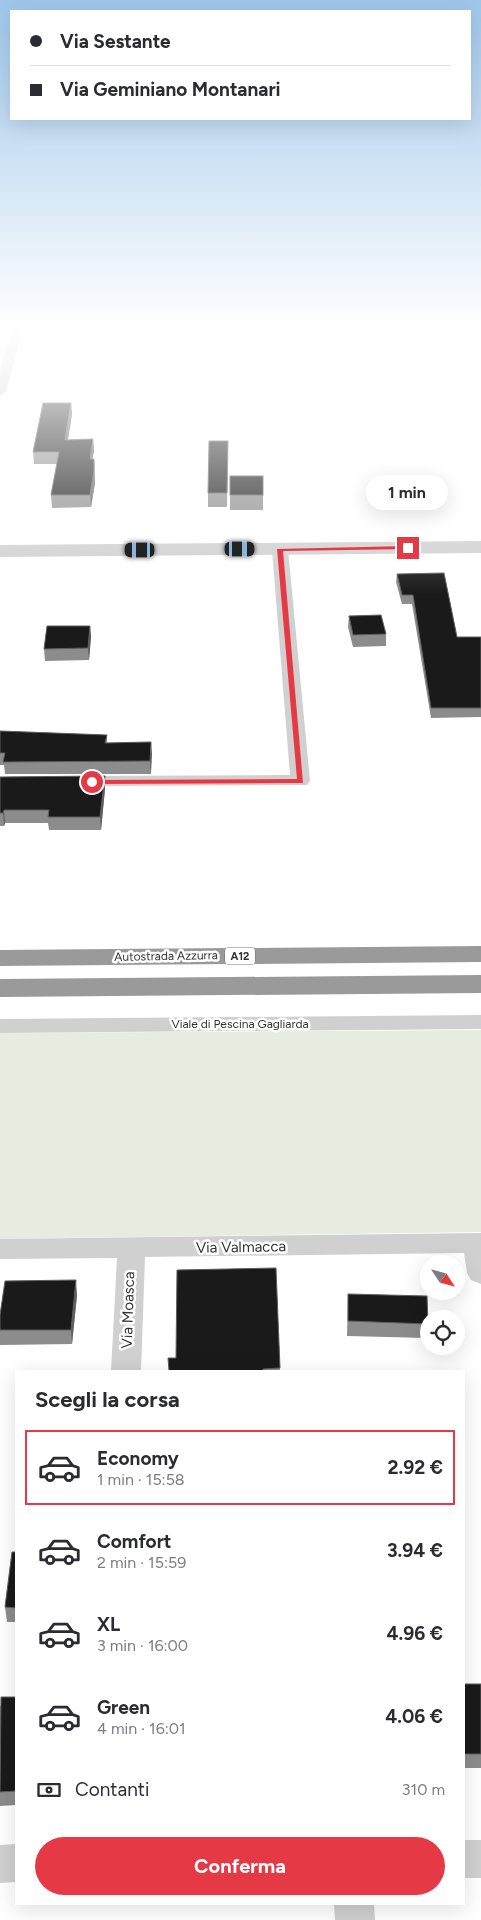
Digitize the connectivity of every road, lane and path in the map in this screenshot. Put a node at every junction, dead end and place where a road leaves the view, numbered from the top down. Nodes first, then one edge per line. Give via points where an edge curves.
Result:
1 (481, 548) edge
2 (280, 549) junction
3 (0, 551) edge
4 (58, 782) edge
5 (481, 954) edge
6 (0, 958) edge
7 (481, 984) edge
8 (0, 988) edge
9 (481, 1022) edge
10 (0, 1026) edge
11 (479, 1243) edge
12 (131, 1249) junction
13 (0, 1250) edge
14 (481, 1273) edge
15 (126, 1370) edge
16 (481, 1858) edge
17 (465, 1859) edge
18 (15, 1863) edge
19 (0, 1864) edge
20 (354, 1905) edge
21 (355, 1920) edge

1 - 2 street
2 - 3 street
2 - 4 street via 300,782
5 - 6 highway, Autostrada Azzurra / A12
7 - 8 highway
9 - 10 street, Viale di Pescina Gagliarda
11 - 12 street, Via Valmacca
11 - 14 street
12 - 13 street, Via Valmacca
12 - 15 street, Via Moasca
16 - 17 street
18 - 19 street
20 - 21 street

